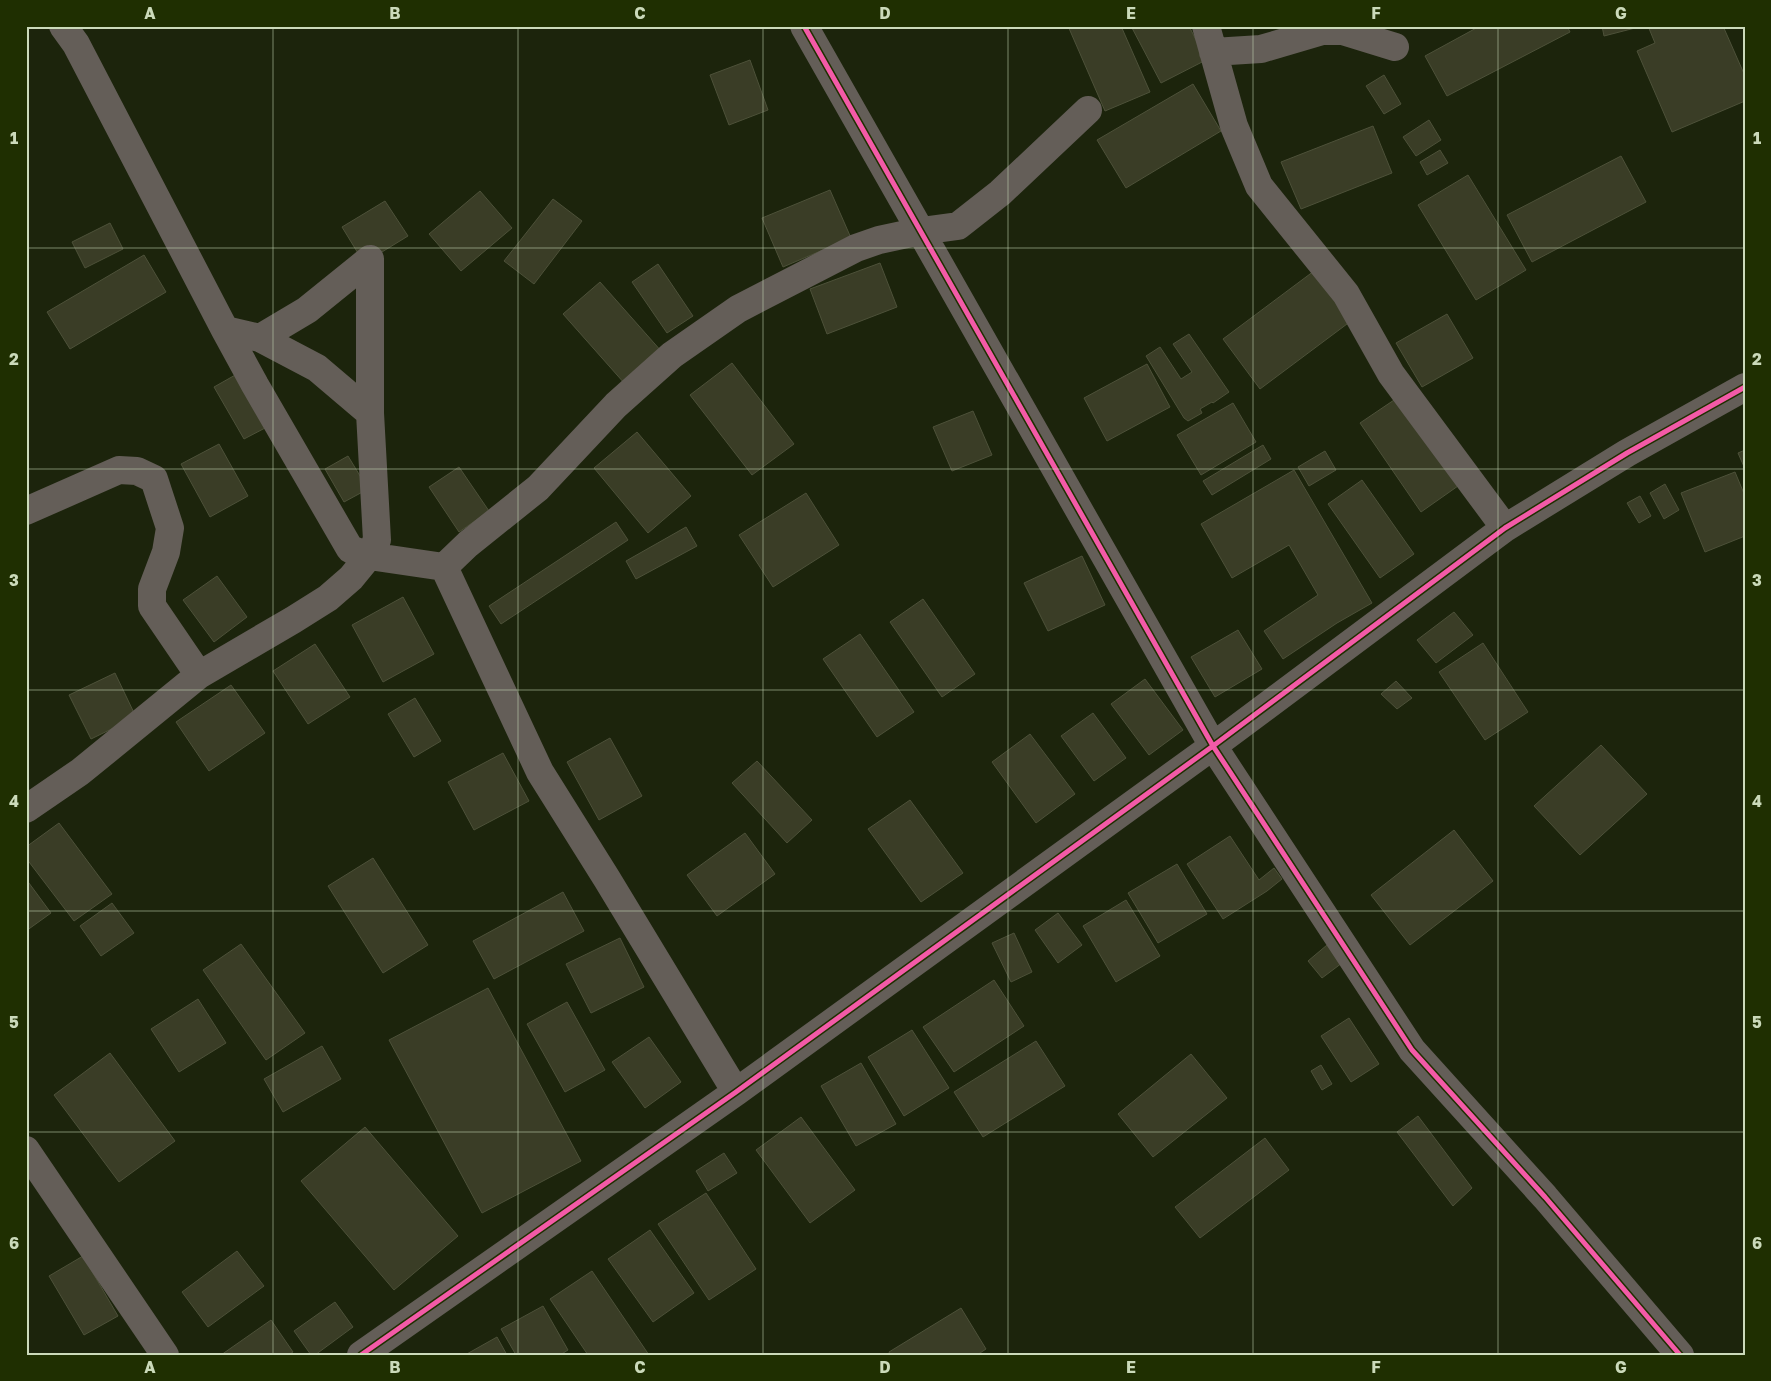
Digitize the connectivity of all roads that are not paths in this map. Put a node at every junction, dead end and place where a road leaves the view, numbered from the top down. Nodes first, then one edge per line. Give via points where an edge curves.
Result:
1 (63, 26) edge
2 (804, 26) edge
3 (1206, 26) edge
4 (1395, 47) dead end
5 (1214, 52) junction
6 (1088, 110) dead end
7 (921, 231) junction
8 (225, 330) junction
9 (260, 338) junction
10 (1745, 387) edge
11 (370, 413) junction
12 (26, 511) edge
13 (1505, 528) junction
14 (369, 556) junction
15 (444, 567) junction
16 (199, 675) junction
17 (1213, 746) junction
18 (26, 809) edge
19 (736, 1092) junction
20 (26, 1150) edge
21 (165, 1355) edge
22 (361, 1355) edge
23 (1680, 1355) edge

1 - 8 street via 80,52
2 - 7 street
3 - 5 street
4 - 5 street via 1343,31 1322,31 1261,49
5 - 13 street via 1234,126 1259,186 1346,294 1391,374
6 - 7 street via 1000,193 958,226
7 - 15 street via 856,248 731,314 665,362 616,405 538,488
7 - 17 street
8 - 9 street
8 - 14 street via 350,549
9 - 11 street via 317,368
9 - 11 street via 308,310 370,259
10 - 13 street via 1627,453
11 - 14 street via 377,540
12 - 16 street via 119,470 137,471 154,480 170,528 166,552 152,589 152,606
13 - 17 street
14 - 15 street
14 - 16 street via 328,598
15 - 19 street via 540,772
16 - 18 street via 80,772
17 - 19 street
17 - 23 street via 1412,1050 1545,1197
19 - 22 street
20 - 21 street

